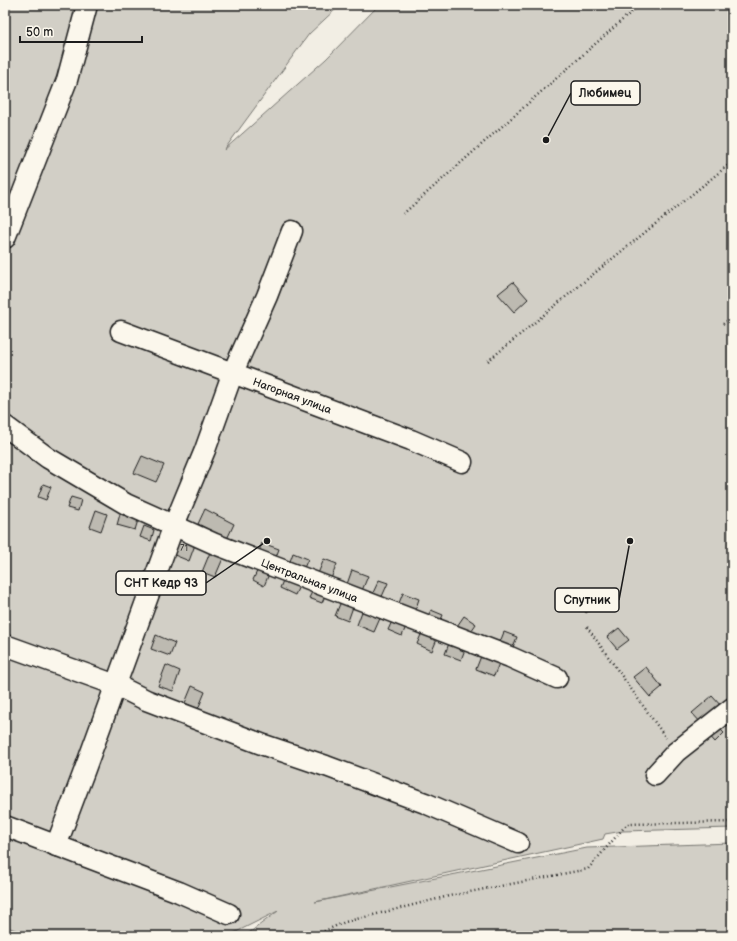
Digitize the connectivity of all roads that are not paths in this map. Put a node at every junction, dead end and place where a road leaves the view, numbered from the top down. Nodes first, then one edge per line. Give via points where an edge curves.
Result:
1 (87, 5) edge
2 (292, 230) dead end
3 (5, 238) edge
4 (122, 331) dead end
5 (233, 372) junction
6 (5, 426) edge
7 (462, 462) dead end
8 (174, 526) junction
9 (5, 645) edge
10 (557, 678) dead end
11 (116, 685) junction
12 (732, 708) edge
13 (656, 775) dead end
14 (5, 826) edge
15 (518, 843) dead end
16 (56, 846) junction
17 (229, 914) dead end

1 - 3 street via 67,80
2 - 5 street via 267,296
4 - 5 street, Нагорная улица
5 - 7 street, Нагорная улица
5 - 8 street
6 - 8 street, Центральная улица via 48,458 126,504
8 - 10 street, Центральная улица via 510,657
8 - 11 street
9 - 11 street
11 - 15 street via 146,700 264,745 426,803
11 - 16 street
12 - 13 street via 676,752
14 - 16 street
16 - 17 street

